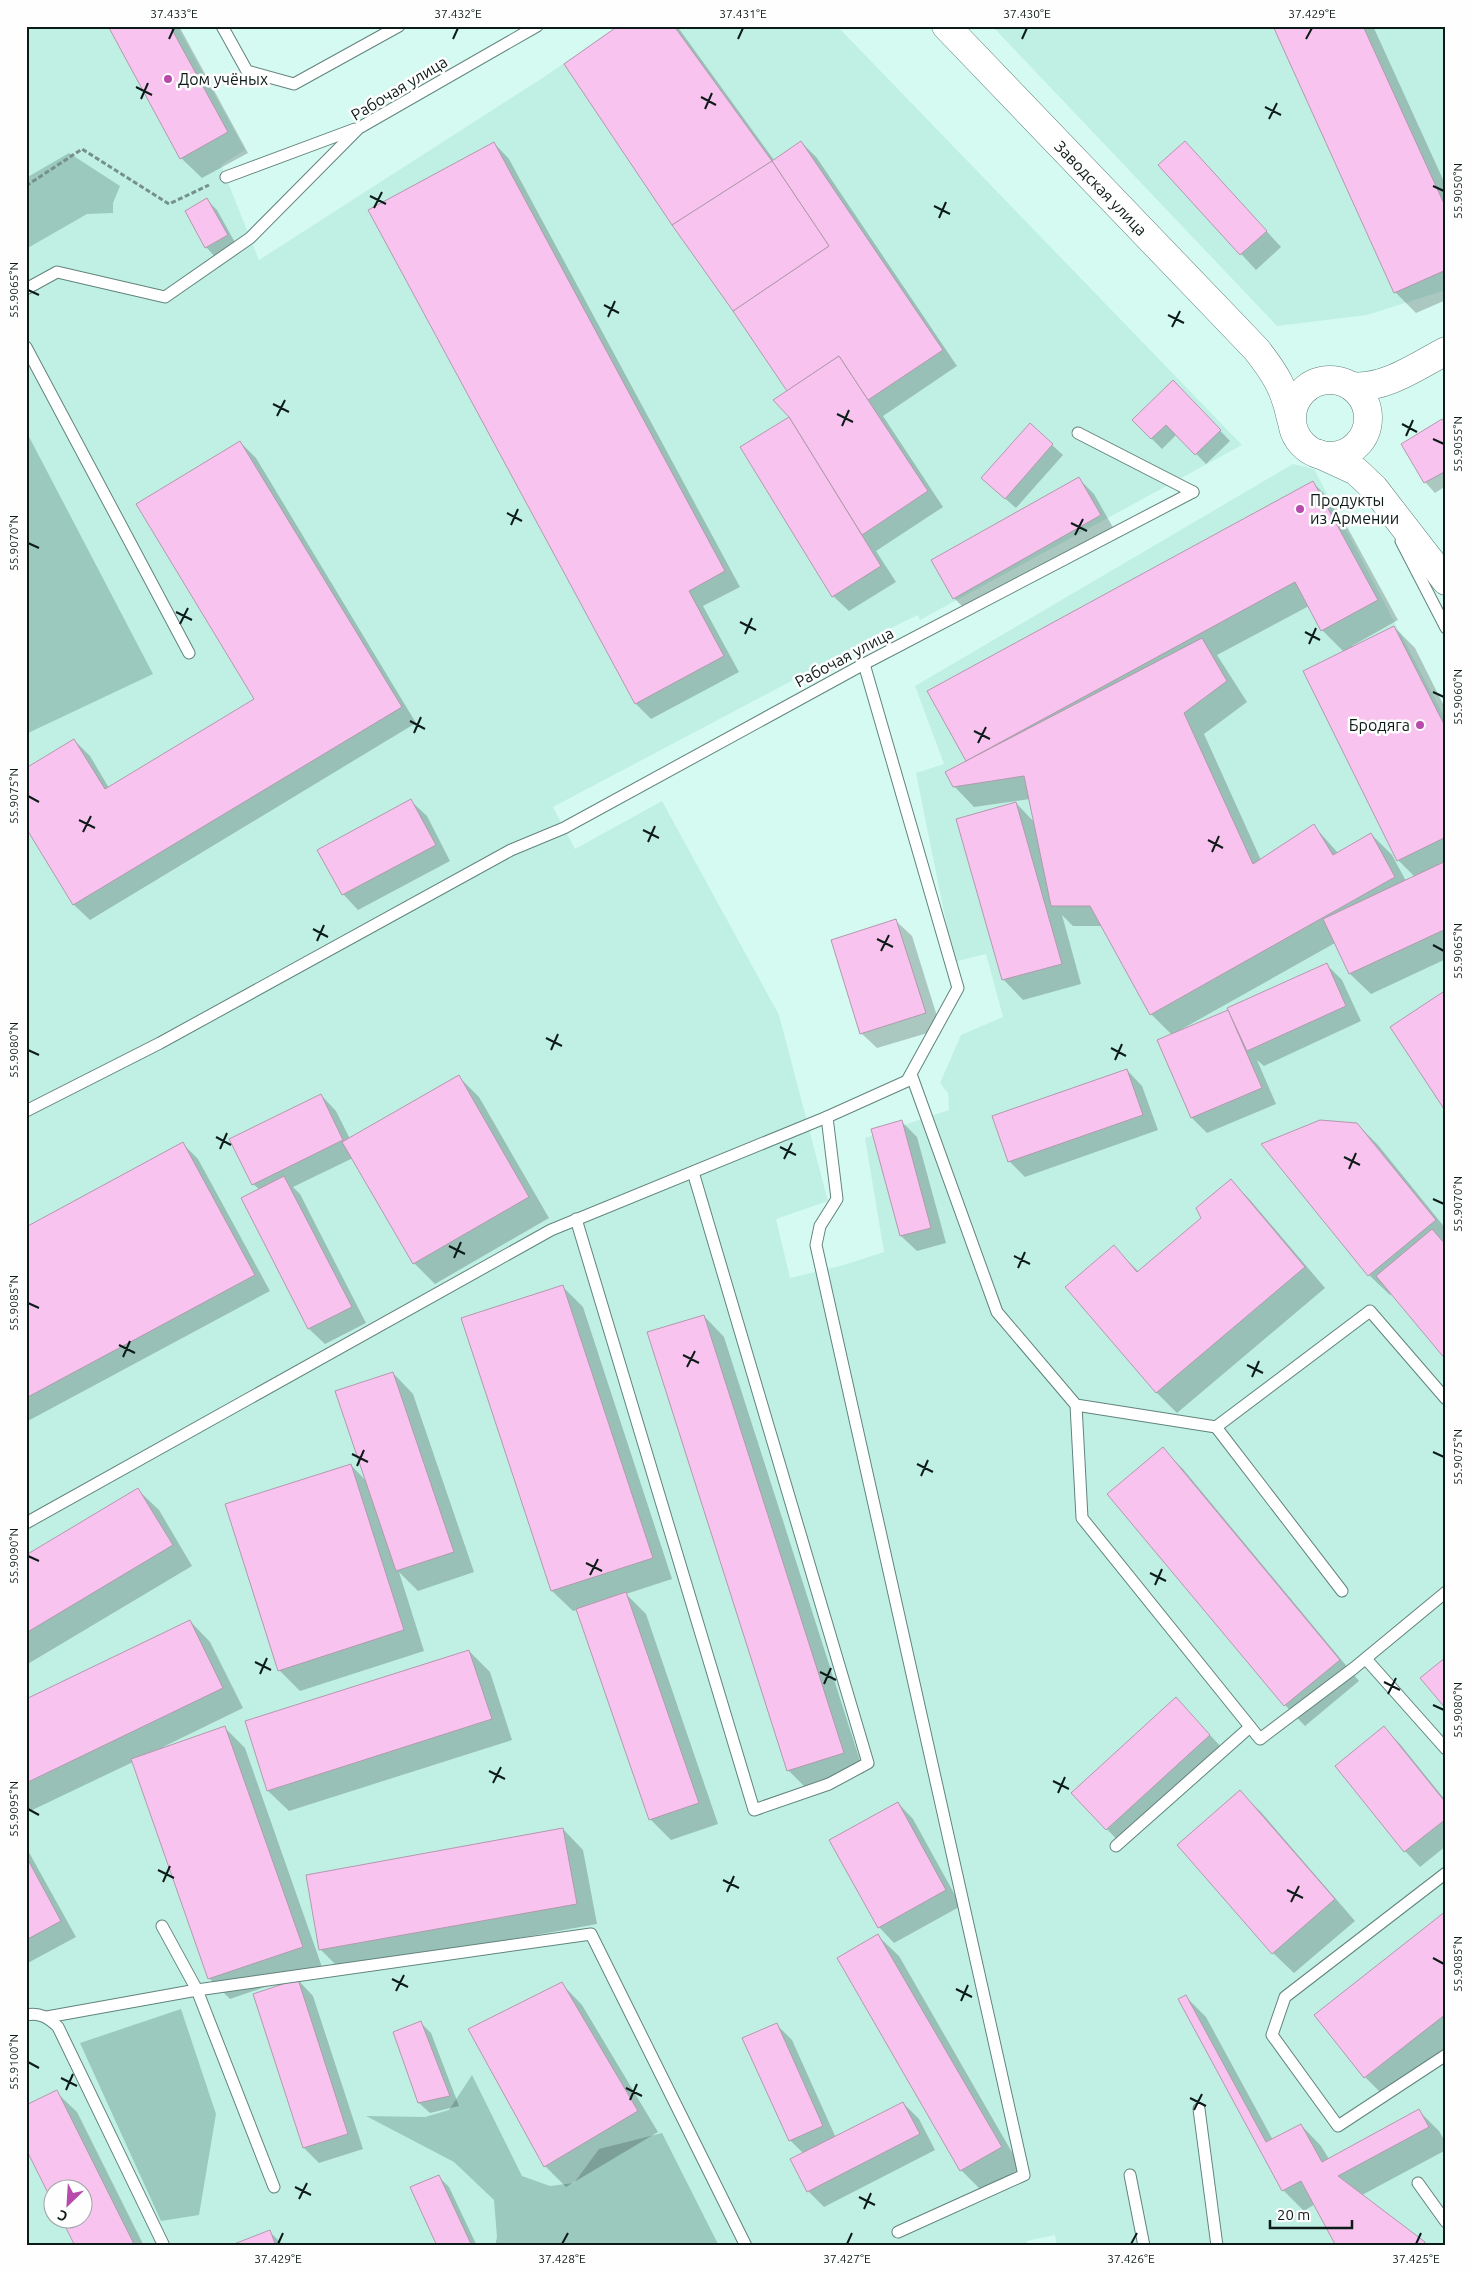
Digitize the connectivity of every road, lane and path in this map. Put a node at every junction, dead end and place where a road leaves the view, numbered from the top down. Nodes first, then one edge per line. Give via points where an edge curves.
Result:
1 (222, 26) edge
2 (398, 26) edge
3 (537, 26) edge
4 (946, 26) edge
5 (359, 128) junction
6 (226, 177) joint
7 (26, 186) edge
8 (26, 289) edge
9 (26, 347) edge
10 (1256, 349) junction
11 (1446, 351) edge
12 (1406, 372) junction
13 (1339, 382) junction
14 (1291, 419) junction
15 (1367, 422) junction
16 (1078, 433) dead end
17 (1319, 454) junction
18 (1374, 488) junction
19 (1392, 511) junction
20 (1446, 582) edge
21 (1446, 628) edge
22 (189, 653) dead end
23 (864, 664) junction
24 (911, 1074) junction
25 (26, 1111) edge
26 (827, 1117) junction
27 (693, 1172) junction
28 (576, 1219) junction
29 (1446, 1399) edge
30 (1076, 1405) junction
31 (1216, 1427) junction
32 (26, 1523) edge
33 (1342, 1591) dead end
34 (1446, 1592) edge
35 (1366, 1658) junction
36 (1250, 1727) junction
37 (1446, 1749) edge
38 (1116, 1846) dead end
39 (1446, 1873) edge
40 (162, 1926) dead end
41 (197, 1990) junction
42 (26, 2016) edge
43 (47, 2017) junction
44 (1446, 2055) edge
45 (1199, 2108) dead end
46 (1130, 2176) dead end
47 (1418, 2183) dead end
48 (274, 2186) dead end
49 (1446, 2222) edge
50 (898, 2232) dead end
51 (164, 2246) edge
52 (746, 2246) edge
53 (1144, 2246) edge
54 (1217, 2246) edge

1 - 2 lane via 247,71 294,84
3 - 5 lane, Рабочая улица
4 - 10 street, Заводская улица
5 - 6 lane
5 - 8 lane, Рабочая улица via 250,238 165,297 57,272
6 - 7 path via 169,204 82,149
9 - 22 lane
10 - 13 street, Заводская улица via 1293,374
10 - 14 street, Заводская улица via 1275,372 1286,396
11 - 12 street
12 - 13 street via 1365,387
12 - 15 street via 1384,390
13 - 14 street via 1316,381 1306,388 1292,407
13 - 15 street via 1360,394
14 - 17 street via 1299,441 1308,450
15 - 17 street via 1362,439 1354,447 1343,454
15 - 18 street via 1364,448
16 - 23 lane, Рабочая улица via 1193,492
17 - 18 street via 1356,471
18 - 19 street
19 - 20 street
19 - 21 lane via 1398,535
23 - 24 lane via 958,988
23 - 25 lane, Рабочая улица via 564,828 511,850 160,1043
24 - 26 lane via 908,1081
24 - 30 lane via 997,1312
26 - 27 lane
26 - 50 lane via 837,1199 820,1226 816,1245 819,1262 1024,2175
27 - 28 lane
27 - 28 lane via 868,1763 829,1784 754,1810
28 - 32 lane
29 - 31 lane via 1370,1311
30 - 31 lane
30 - 36 lane via 1082,1518
31 - 33 lane
34 - 35 lane
35 - 36 lane via 1260,1739
35 - 37 lane
36 - 38 lane
39 - 44 lane via 1285,1997 1272,2035 1338,2126
40 - 41 lane
41 - 43 lane
41 - 48 lane
41 - 52 lane via 591,1934
42 - 43 lane
43 - 51 lane via 58,2027
45 - 54 lane
46 - 53 lane
47 - 49 lane

